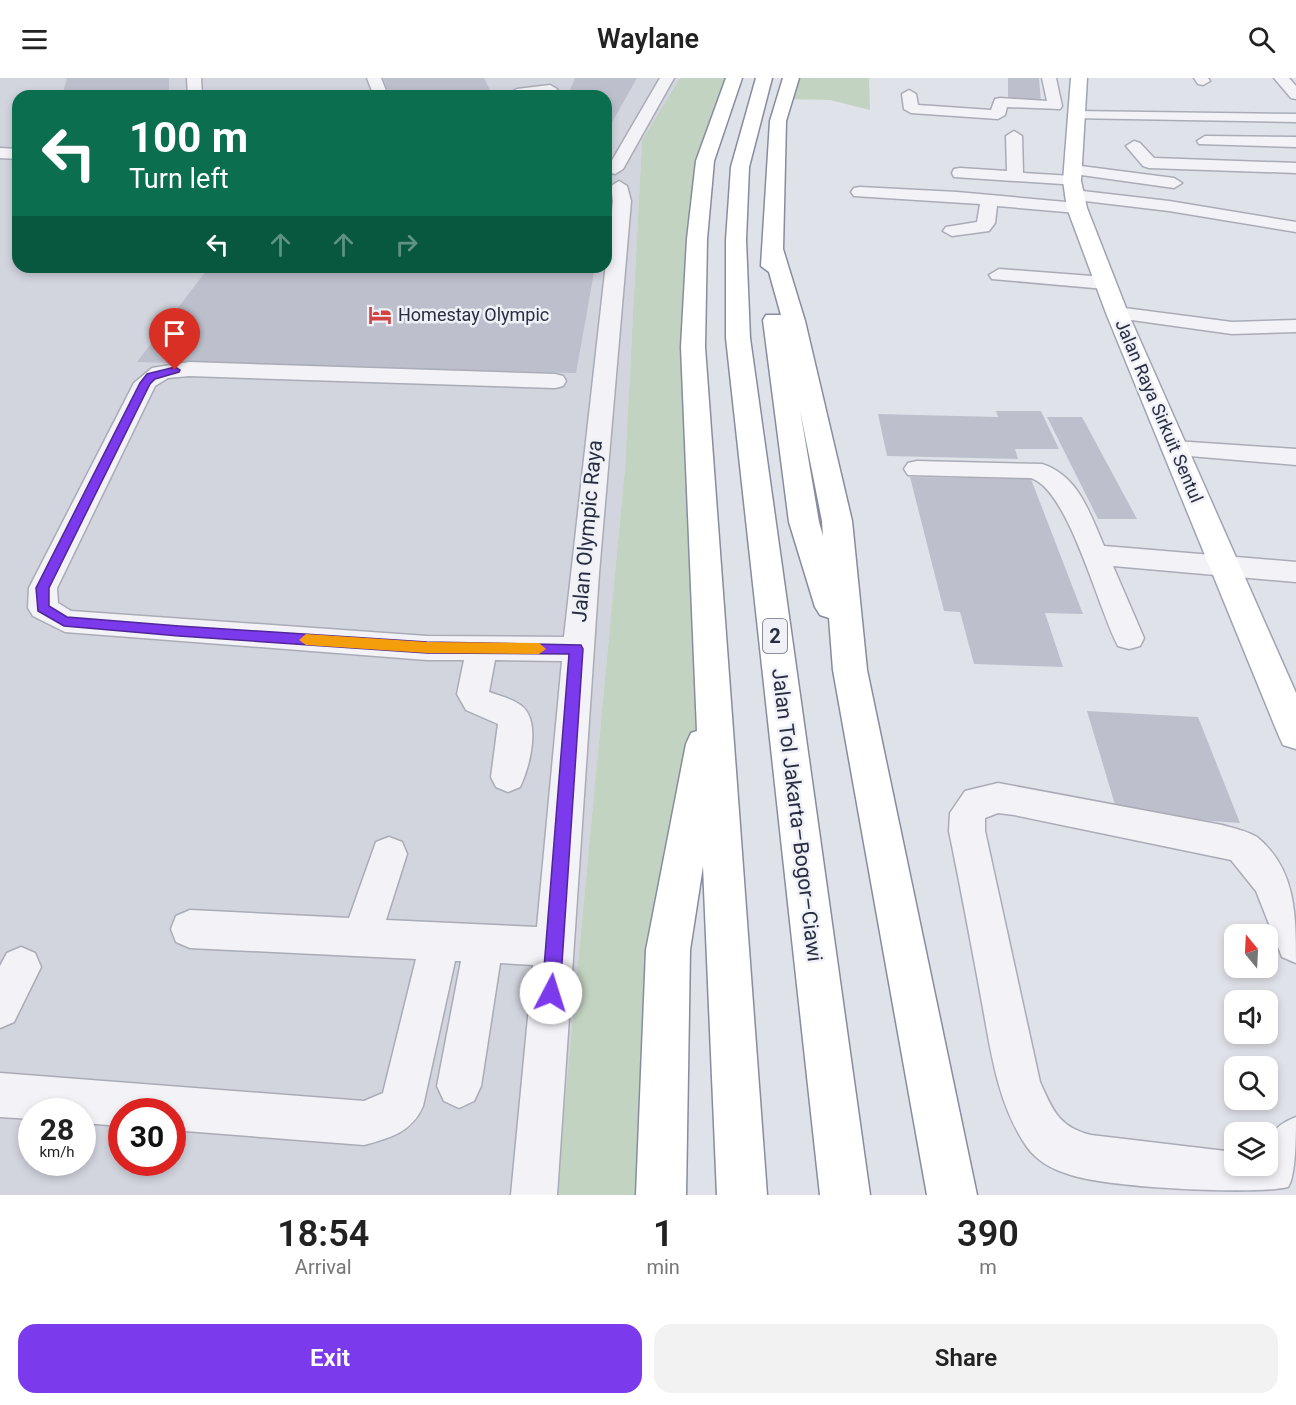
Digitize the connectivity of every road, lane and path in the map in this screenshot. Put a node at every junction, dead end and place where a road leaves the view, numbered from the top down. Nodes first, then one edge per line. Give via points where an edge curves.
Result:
1 (667, 78) edge
2 (734, 78) edge
3 (764, 78) edge
4 (791, 78) edge
5 (910, 78) edge
6 (1049, 78) edge
7 (1079, 78) edge
8 (1281, 78) edge
9 (997, 86) dead end
10 (1296, 95) edge
11 (1000, 102) junction
12 (1075, 115) junction
13 (1102, 115) junction
14 (1182, 116) junction
15 (1293, 120) edge
16 (1107, 131) dead end
17 (1014, 135) dead end
18 (1205, 141) junction
19 (1296, 142) edge
20 (1134, 146) dead end
21 (1225, 165) junction
22 (1296, 168) edge
23 (960, 173) dead end
24 (1015, 176) junction
25 (613, 180) edge
26 (1192, 185) dead end
27 (1074, 188) junction
28 (860, 192) dead end
29 (989, 200) junction
30 (1296, 227) edge
31 (952, 231) dead end
32 (999, 275) dead end
33 (1105, 283) junction
34 (1117, 314) junction
35 (1296, 326) edge
36 (555, 381) dead end
37 (1175, 449) junction
38 (1296, 457) edge
39 (917, 469) dead end
40 (1094, 555) junction
41 (1227, 567) junction
42 (1296, 572) edge
43 (1129, 638) dead end
44 (482, 649) junction
45 (576, 649) junction
46 (714, 690) junction
47 (1296, 734) edge
48 (508, 777) dead end
49 (388, 854) dead end
50 (190, 929) dead end
51 (361, 939) junction
52 (439, 943) junction
53 (1296, 944) edge
54 (483, 945) junction
55 (555, 948) junction
56 (21, 967) dead end
57 (0, 1008) edge
58 (459, 1086) dead end
59 (0, 1095) edge
60 (1296, 1139) edge
61 (534, 1195) edge
62 (661, 1195) edge
63 (742, 1195) edge
64 (845, 1195) edge
65 (952, 1195) edge

1 - 25 street
2 - 46 main road via 705,162 696,251 693,346
3 - 64 main road, Jalan Tol Jakarta–Bogor–Ciawi / 2 via 740,167 736,240 738,338
4 - 65 main road via 778,121 771,243 794,321 837,521 850,670
5 - 11 street via 910,108 917,110 998,115
6 - 11 street via 1055,106
7 - 12 main road, Jalan Raya Sirkuit Sentul
8 - 10 street
9 - 11 street
12 - 13 street
12 - 27 main road, Jalan Raya Sirkuit Sentul
13 - 14 street
13 - 16 street
14 - 15 street
14 - 18 street
17 - 24 street
18 - 19 street
18 - 21 street
20 - 21 street via 1149,163
21 - 22 street
23 - 24 street
24 - 27 street
25 - 45 street, Jalan Olympic Raya via 622,201
26 - 27 street
27 - 29 street
27 - 30 street
27 - 33 main road, Jalan Raya Sirkuit Sentul
28 - 29 street
29 - 31 street via 983,227
32 - 33 street
33 - 34 main road, Jalan Raya Sirkuit Sentul
34 - 35 street via 1242,327
34 - 37 main road, Jalan Raya Sirkuit Sentul
36 - 44 street via 189,369 151,376 43,588 43,608 64,621 179,631 197,648 217,652 370,662 392,660 427,648
37 - 38 street
37 - 41 main road, Jalan Raya Sirkuit Sentul
39 - 40 street via 1048,473 1065,491
40 - 41 street
40 - 43 street
41 - 42 street
41 - 47 main road, Jalan Raya Sirkuit Sentul
44 - 45 street
44 - 48 street via 473,694 477,701 513,717 516,730
45 - 55 street, Jalan Olympic Raya
46 - 62 main road via 668,950
46 - 63 main road
49 - 51 street
50 - 51 street
51 - 52 street
52 - 54 street
52 - 59 street via 401,1106 383,1118 364,1123
53 - 60 street via 1270,881 1243,848 998,798 977,802 968,813 967,831 1019,1083 1034,1118 1057,1146 1088,1158 1256,1177 1273,1170
54 - 55 street
54 - 58 street
55 - 61 street, Jalan Olympic Raya
56 - 57 street

